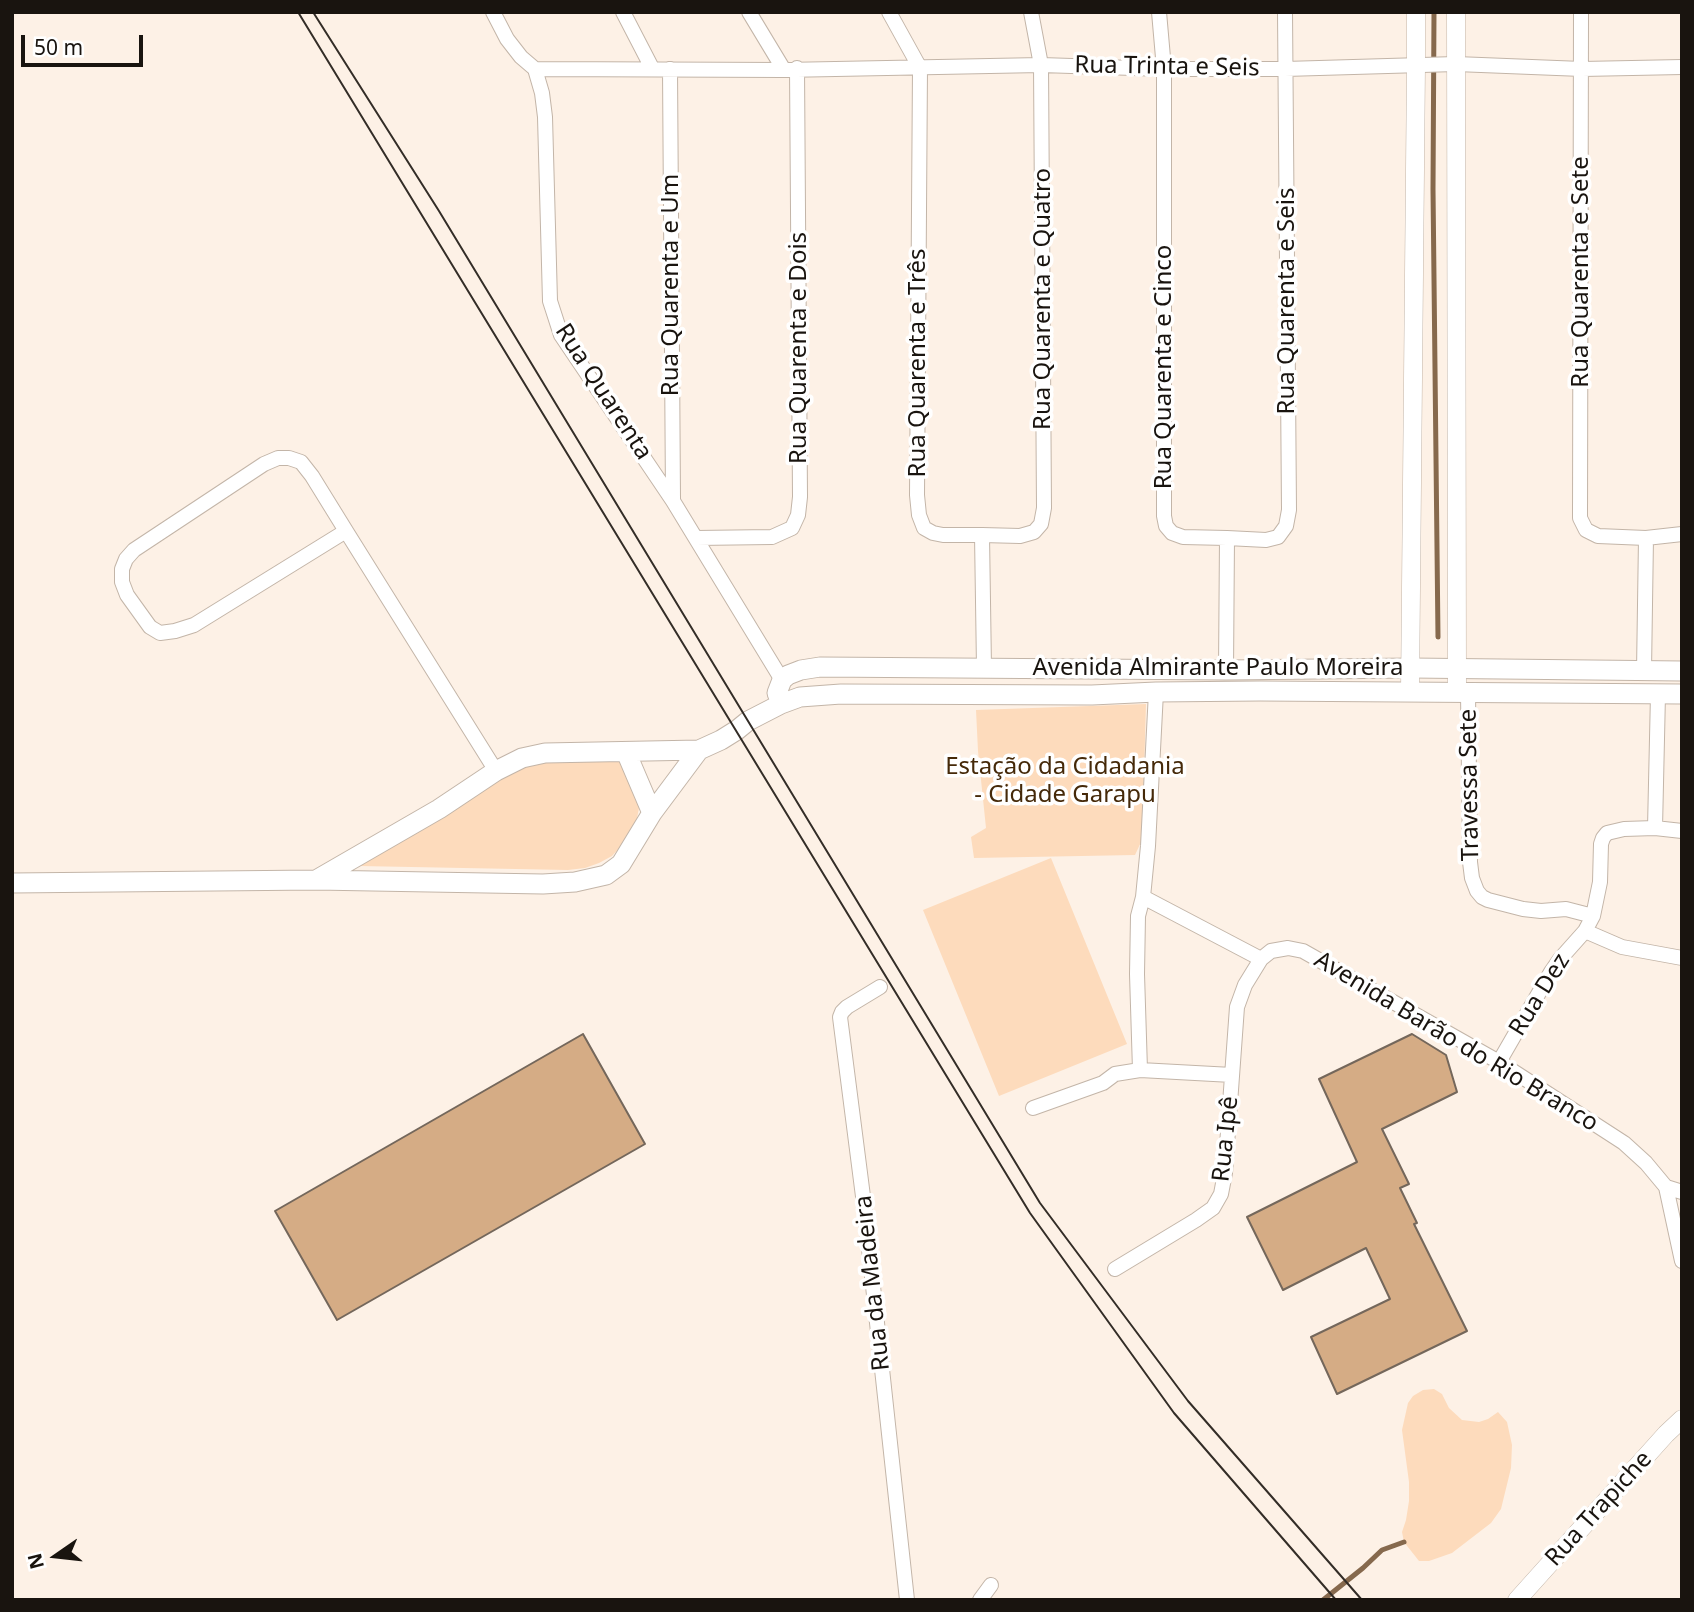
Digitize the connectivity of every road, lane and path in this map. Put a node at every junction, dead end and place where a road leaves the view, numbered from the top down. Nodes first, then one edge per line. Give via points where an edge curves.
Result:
1 (493, 12) edge
2 (623, 12) edge
3 (749, 12) edge
4 (889, 12) edge
5 (1031, 12) edge
6 (1158, 12) edge
7 (1285, 12) edge
8 (1416, 12) edge
9 (1456, 12) edge
10 (1580, 12) edge
11 (1450, 64) junction
12 (1041, 65) junction
13 (1421, 65) junction
14 (1682, 67) edge
15 (652, 68) junction
16 (920, 68) junction
17 (535, 69) junction
18 (670, 69) junction
19 (790, 69) junction
20 (1164, 69) junction
21 (1285, 69) junction
22 (1582, 69) junction
23 (673, 501) junction
24 (346, 531) junction
25 (1682, 534) edge
26 (982, 535) junction
27 (696, 538) junction
28 (1227, 538) junction
29 (1646, 538) junction
30 (984, 668) junction
31 (1411, 668) junction
32 (1028, 669) junction
33 (1457, 669) junction
34 (1226, 670) junction
35 (1644, 671) junction
36 (1682, 671) edge
37 (782, 680) junction
38 (1156, 692) junction
39 (1410, 692) junction
40 (1462, 692) junction
41 (1658, 694) junction
42 (1682, 694) edge
43 (1028, 695) junction
44 (781, 704) junction
45 (699, 750) junction
46 (626, 751) junction
47 (496, 771) junction
48 (652, 813) junction
49 (1655, 828) junction
50 (1682, 831) edge
51 (316, 880) junction
52 (12, 883) edge
53 (1143, 897) junction
54 (1593, 916) junction
55 (1585, 932) junction
56 (1682, 958) edge
57 (1261, 959) junction
58 (880, 987) dead end
59 (1499, 1062) junction
60 (1140, 1070) junction
61 (1232, 1075) junction
62 (1033, 1108) dead end
63 (1666, 1187) junction
64 (1682, 1192) edge
65 (1682, 1261) edge
66 (1115, 1269) dead end
67 (1682, 1419) edge
68 (991, 1585) dead end
69 (907, 1600) edge
70 (980, 1600) edge
71 (1517, 1600) edge

1 - 17 street via 507,39
2 - 15 street
3 - 19 street
4 - 16 street, Rua Quarenta e Três
5 - 12 street, Rua Quarenta e Quatro
6 - 20 street, Rua Quarenta e Cinco
7 - 21 street, Rua Quarenta e Seis
8 - 13 street
9 - 11 street
10 - 22 street, Rua Quarenta e Sete
11 - 13 street, Rua Trinta e Seis
11 - 22 street, Rua Trinta e Seis
11 - 33 street
12 - 16 street, Rua Trinta e Seis
12 - 20 street, Rua Trinta e Seis
12 - 26 street, Rua Quarenta e Quatro via 1044,508 1034,532
13 - 21 street, Rua Trinta e Seis
13 - 31 street
14 - 22 street, Rua Trinta e Seis
15 - 17 street, Rua Trinta e Seis
15 - 18 street, Rua Trinta e Seis
16 - 19 street, Rua Trinta e Seis
16 - 26 street, Rua Quarenta e Três via 919,515 924,528 933,533
17 - 23 street, Rua Quarenta via 545,117 550,302 555,319 561,335
18 - 19 street, Rua Trinta e Seis
18 - 23 street, Rua Quarenta e Um
19 - 27 street, Rua Quarenta e Dois via 798,515 792,528 772,537
20 - 21 street, Rua Trinta e Seis
20 - 28 street, Rua Quarenta e Cinco via 1164,516 1172,533 1183,537
21 - 28 street, Rua Quarenta e Seis via 1289,510 1278,537
22 - 29 street, Rua Quarenta e Sete via 1580,518 1586,530 1598,536
23 - 27 street, Rua Quarenta
24 - 24 street via 300,462 278,458 134,550 122,569 122,582 150,627 160,633 175,631 194,625
24 - 47 street
25 - 29 street
26 - 30 street
27 - 37 street, Rua Quarenta
28 - 34 street
29 - 35 street
30 - 32 main road, Avenida Almirante Paulo Moreira
30 - 37 main road, Avenida Almirante Paulo Moreira via 820,667 788,674
31 - 33 main road, Avenida Almirante Paulo Moreira
31 - 34 main road, Avenida Almirante Paulo Moreira
31 - 39 street
32 - 34 main road, Avenida Almirante Paulo Moreira
32 - 43 main road
33 - 35 main road, Avenida Almirante Paulo Moreira
33 - 40 street
35 - 36 main road, Avenida Almirante Paulo Moreira
37 - 44 main road via 777,694
38 - 39 main road, Avenida Almirante Paulo Moreira
38 - 43 main road, Avenida Almirante Paulo Moreira
38 - 53 street
39 - 40 main road, Avenida Almirante Paulo Moreira
40 - 41 main road, Avenida Almirante Paulo Moreira
40 - 54 street, Travessa Sete via 1470,862 1477,891 1488,900 1523,909 1566,909
41 - 42 main road, Avenida Almirante Paulo Moreira
41 - 49 street
43 - 44 main road, Avenida Almirante Paulo Moreira via 831,694
44 - 45 main road, Avenida Almirante Paulo Moreira
45 - 46 main road, Avenida Almirante Paulo Moreira
45 - 48 main road, Avenida Almirante Paulo Moreira
46 - 47 main road, Avenida Almirante Paulo Moreira via 533,755
46 - 48 main road
47 - 51 main road, Avenida Almirante Paulo Moreira
48 - 51 main road, Avenida Almirante Paulo Moreira via 621,864 606,874 575,882
49 - 50 street
49 - 54 street, Rua Dez via 1615,831 1603,838
51 - 52 main road, Avenida Almirante Paulo Moreira
53 - 57 street
53 - 60 street via 1138,916
54 - 55 street, Rua Dez
55 - 56 street via 1622,947
55 - 59 street, Rua Dez via 1551,972
57 - 59 street, Avenida Barão do Rio Branco via 1271,951 1303,951
57 - 61 street, Rua Ipê via 1237,1007
58 - 69 street, Rua da Madeira via 847,1007 840,1017 866,1212
59 - 63 street, Avenida Barão do Rio Branco via 1624,1143
60 - 61 street
60 - 62 street via 1115,1074 1103,1083
61 - 66 street, Rua Ipê via 1225,1173 1213,1208
63 - 64 street
63 - 65 street
67 - 71 street, Rua Trapiche
68 - 70 street

